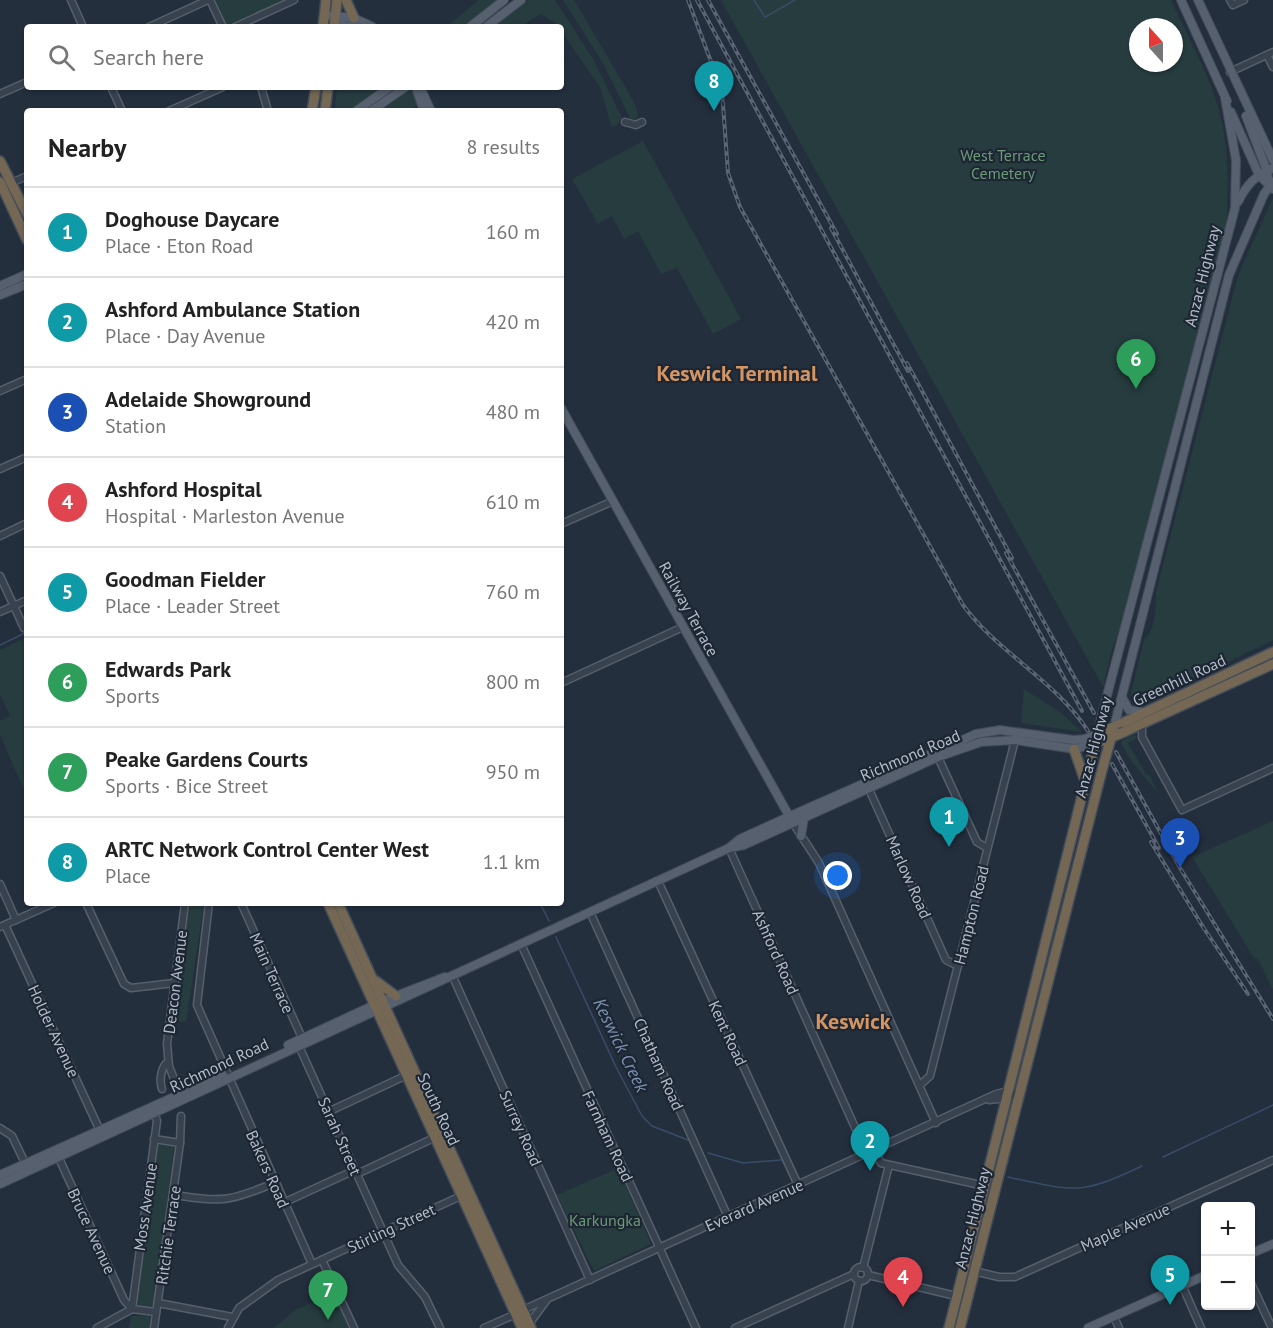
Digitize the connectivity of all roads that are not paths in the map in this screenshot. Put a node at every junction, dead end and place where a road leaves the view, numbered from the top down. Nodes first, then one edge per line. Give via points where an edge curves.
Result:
1 (71, 0) edge
2 (209, 0) edge
3 (294, 0) edge
4 (327, 0) edge
5 (337, 0) edge
6 (346, 0) edge
7 (504, 0) edge
8 (520, 0) edge
9 (1181, 0) edge
10 (1198, 0) edge
11 (1230, 0) edge
12 (1244, 0) edge
13 (329, 22) edge
14 (355, 23) edge
15 (82, 24) edge
16 (156, 24) edge
17 (221, 24) edge
18 (242, 24) edge
19 (474, 24) edge
20 (490, 24) edge
21 (1270, 54) edge
22 (1273, 67) edge
23 (1230, 72) junction
24 (24, 83) edge
25 (112, 90) edge
26 (216, 90) edge
27 (262, 90) edge
28 (315, 90) edge
29 (328, 90) edge
30 (328, 90) edge
31 (386, 90) edge
32 (402, 90) edge
33 (416, 90) edge
34 (421, 90) edge
35 (0, 94) edge
36 (1225, 98) junction
37 (121, 108) edge
38 (177, 108) edge
39 (267, 108) edge
40 (312, 108) edge
41 (325, 108) edge
42 (332, 108) edge
43 (360, 108) edge
44 (375, 108) edge
45 (423, 108) edge
46 (430, 108) edge
47 (625, 122) dead end
48 (642, 122) dead end
49 (1273, 160) edge
50 (0, 161) edge
51 (1270, 170) edge
52 (1259, 175) junction
53 (24, 177) edge
54 (0, 182) edge
55 (11, 183) junction
56 (1272, 185) edge
57 (24, 208) edge
58 (1235, 208) junction
59 (24, 234) edge
60 (24, 275) edge
61 (24, 285) edge
62 (0, 286) edge
63 (0, 295) edge
64 (24, 380) edge
65 (0, 391) edge
66 (565, 422) edge
67 (24, 458) edge
68 (0, 469) edge
69 (613, 501) junction
70 (564, 523) edge
71 (24, 524) edge
72 (1151, 535) junction
73 (0, 536) edge
74 (1160, 537) junction
75 (0, 576) edge
76 (24, 601) edge
77 (14, 606) junction
78 (0, 612) edge
79 (683, 627) junction
80 (24, 628) dead end
81 (1273, 652) edge
82 (1251, 663) junction
83 (1273, 663) edge
84 (564, 682) edge
85 (1122, 696) junction
86 (1149, 711) junction
87 (1142, 724) junction
88 (1119, 726) junction
89 (1015, 731) junction
90 (1111, 737) junction
91 (1015, 740) junction
92 (1091, 744) junction
93 (1074, 749) junction
94 (937, 754) junction
95 (1273, 768) edge
96 (1085, 783) junction
97 (867, 785) junction
98 (781, 805) junction
99 (801, 815) junction
100 (790, 820) junction
101 (774, 823) junction
102 (801, 836) junction
103 (729, 848) junction
104 (987, 848) junction
105 (658, 881) junction
106 (0, 884) edge
107 (47, 906) edge
108 (87, 906) edge
109 (185, 906) edge
110 (208, 906) edge
111 (242, 906) edge
112 (330, 906) edge
113 (339, 906) edge
114 (590, 912) junction
115 (16, 920) junction
116 (3, 926) edge
117 (521, 944) junction
118 (958, 966) junction
119 (452, 975) junction
120 (372, 978) junction
121 (174, 983) junction
122 (396, 996) junction
123 (380, 1007) junction
124 (1027, 1016) junction
125 (1038, 1019) junction
126 (300, 1042) junction
127 (168, 1062) junction
128 (407, 1075) junction
129 (227, 1076) junction
130 (920, 1085) junction
131 (162, 1089) dead end
132 (1019, 1092) junction
133 (1007, 1094) junction
134 (180, 1096) junction
135 (154, 1109) junction
136 (330, 1111) junction
137 (181, 1116) dead end
138 (936, 1123) junction
139 (0, 1128) edge
140 (101, 1134) junction
141 (439, 1135) junction
142 (154, 1139) junction
143 (180, 1143) junction
144 (875, 1150) junction
145 (57, 1154) junction
146 (867, 1154) junction
147 (1273, 1160) edge
148 (26, 1163) junction
149 (889, 1165) junction
150 (29, 1171) junction
151 (356, 1172) junction
152 (0, 1174) edge
153 (274, 1183) junction
154 (0, 1184) edge
155 (798, 1185) junction
156 (985, 1186) junction
157 (465, 1194) junction
158 (174, 1195) junction
159 (283, 1203) junction
160 (978, 1213) junction
161 (988, 1216) junction
162 (728, 1217) junction
163 (383, 1232) junction
164 (1273, 1244) edge
165 (660, 1248) junction
166 (1255, 1252) edge
167 (322, 1260) junction
168 (965, 1260) junction
169 (312, 1264) junction
170 (863, 1268) junction
171 (974, 1271) junction
172 (854, 1274) junction
173 (868, 1275) junction
174 (1201, 1277) edge
175 (590, 1280) junction
176 (859, 1281) junction
177 (960, 1281) junction
178 (1182, 1286) junction
179 (1255, 1290) edge
180 (956, 1296) junction
181 (548, 1298) junction
182 (158, 1303) junction
183 (132, 1309) junction
184 (156, 1312) junction
185 (519, 1312) junction
186 (232, 1317) junction
187 (1114, 1317) junction
188 (527, 1327) edge
189 (97, 1328) edge
190 (154, 1328) edge
191 (228, 1328) edge
192 (354, 1328) edge
193 (440, 1328) edge
194 (484, 1328) edge
195 (696, 1328) edge
196 (735, 1328) edge
197 (848, 1328) edge
198 (949, 1328) edge
199 (960, 1328) edge
200 (1088, 1328) edge
201 (1119, 1328) edge
202 (1202, 1328) edge
203 (1272, 1328) edge

1 - 15 street
2 - 16 street
2 - 17 street
3 - 18 street
4 - 13 highway
5 - 13 highway
6 - 14 highway
7 - 19 main road
8 - 20 main road
9 - 36 main road
10 - 23 main road
11 - 12 street via 1233,5
13 - 14 main road
21 - 22 street
21 - 23 street
23 - 49 main road
23 - 51 main road
24 - 35 street
25 - 37 street
26 - 38 street
27 - 39 street
28 - 40 highway
29 - 41 highway
30 - 42 highway
31 - 43 main road
32 - 44 main road
33 - 45 main road
34 - 46 main road
36 - 52 main road
36 - 58 main road via 1236,160
47 - 48 street
50 - 55 highway
51 - 52 main road
51 - 56 main road
52 - 56 main road
52 - 58 main road via 1245,188
53 - 55 street
54 - 59 highway
55 - 57 highway
56 - 74 main road, Anzac Highway via 1229,275
58 - 72 main road, Anzac Highway
60 - 62 main road
61 - 63 main road
64 - 65 street
66 - 69 main road, Railway Terrace
67 - 68 street
69 - 70 street
69 - 79 main road, Railway Terrace
71 - 73 street
72 - 74 main road
72 - 92 main road, Anzac Highway, bridge
74 - 85 main road, Anzac Highway
75 - 77 street
76 - 77 street
77 - 78 street
77 - 80 street
79 - 84 street
79 - 98 main road, Railway Terrace
81 - 82 highway, Greenhill Road
82 - 83 highway via 1257,667
82 - 86 highway, Greenhill Road
83 - 87 highway, Greenhill Road
85 - 86 main road via 1129,710
85 - 88 main road, Anzac Highway
86 - 88 highway, Greenhill Road
87 - 88 highway, Greenhill Road
87 - 95 street via 1142,737 1182,810
88 - 90 highway, Greenhill Road, bridge
88 - 92 highway, Greenhill Road, bridge
89 - 91 main road
89 - 92 main road, Richmond Road
89 - 94 main road, Richmond Road via 987,731
90 - 92 highway, Richmond Road, bridge
90 - 125 highway, Anzac Highway, bridge
91 - 93 main road, Richmond Road
91 - 94 main road, Richmond Road via 981,742
91 - 104 street, Hampton Road
92 - 93 main road, Richmond Road
92 - 96 highway, Anzac Highway
93 - 96 highway
94 - 97 main road, Richmond Road
94 - 104 street via 977,842
96 - 124 highway, Anzac Highway
97 - 99 main road, Richmond Road
97 - 118 street, Marlow Road via 946,960
98 - 99 main road
98 - 100 main road, Railway Terrace
98 - 101 main road
99 - 100 main road, Richmond Road
99 - 102 main road
100 - 101 main road, Richmond Road
100 - 102 street
100 - 103 main road, Richmond Road via 744,845
101 - 103 main road, Richmond Road
102 - 130 street via 819,863
103 - 105 main road, Richmond Road
103 - 146 street, Ashford Road
104 - 118 street, Hampton Road
105 - 114 main road, Richmond Road
105 - 155 street, Kent Road
106 - 115 street
107 - 115 street
108 - 121 street via 124,984 131,988
109 - 121 street, Deacon Avenue
110 - 129 street, Bakers Road via 196,1002
111 - 126 street, Main Terrace
112 - 123 highway, South Road
113 - 120 highway, South Road
114 - 117 main road, Richmond Road
114 - 162 street, Chatham Road
115 - 116 street
116 - 140 street, Holder Avenue
117 - 119 main road, Richmond Road
117 - 165 street, Farnham Road
118 - 130 street, Hampton Road via 930,1076
119 - 122 main road, Richmond Road
119 - 123 main road, Richmond Road
119 - 175 street, Surrey Road
120 - 122 highway
120 - 123 highway, South Road
121 - 127 street, Deacon Avenue
122 - 123 main road, Richmond Road
123 - 126 main road, Richmond Road
123 - 128 highway, South Road
123 - 141 highway, South Road
124 - 125 highway
124 - 133 highway, Anzac Highway
125 - 132 highway, Anzac Highway
126 - 129 main road, Richmond Road
126 - 136 street, Sarah Street
127 - 131 street, Deacon Avenue via 163,1066
127 - 134 street, Deacon Avenue
128 - 136 street
128 - 141 highway, South Road
129 - 134 main road, Richmond Road
129 - 153 street, Bakers Road
130 - 138 street
132 - 133 street, Everard Avenue
132 - 161 highway, Anzac Highway
133 - 138 street, Everard Avenue
133 - 156 highway, Anzac Highway
134 - 135 main road, Richmond Road
135 - 140 main road, Richmond Road
135 - 142 street, Moss Avenue
136 - 151 street, Sarah Street
137 - 143 street, Ritchie Terrace
138 - 144 street, Everard Avenue
139 - 148 street via 12,1136
140 - 145 main road, Richmond Road
141 - 151 street
141 - 157 highway, South Road
142 - 143 street
142 - 183 street, Moss Avenue
143 - 158 street, Ritchie Terrace
144 - 146 street, Everard Avenue
144 - 149 street via 881,1163
145 - 148 main road, Richmond Road
145 - 150 main road, Richmond Road
145 - 183 street, Bruce Avenue via 124,1300
146 - 155 street, Everard Avenue
147 - 171 street, Maple Avenue via 1015,1277
148 - 150 street
148 - 152 main road, Richmond Road
149 - 156 street
149 - 170 street
150 - 154 main road, Richmond Road
151 - 159 street
151 - 163 street, Sarah Street
153 - 158 street via 237,1199 214,1201
153 - 159 street, Bakers Road
155 - 162 street, Everard Avenue
156 - 160 highway, Anzac Highway
157 - 163 street, Stirling Street
157 - 185 highway, South Road
158 - 182 street, Ritchie Terrace
159 - 169 street, Bakers Road
160 - 161 highway
160 - 168 highway, Anzac Highway
161 - 171 highway, Anzac Highway
162 - 165 street, Everard Avenue
163 - 167 street, Stirling Street
163 - 193 street, Sarah Street via 398,1265 425,1297
164 - 166 main road
165 - 175 street, Everard Avenue
165 - 195 street, Farnham Road
167 - 169 street, Stirling Street
167 - 192 street
168 - 171 highway
168 - 177 highway, Anzac Highway
169 - 186 street, Stirling Street via 262,1289
170 - 172 street
170 - 173 street
171 - 177 highway
171 - 199 highway, Anzac Highway
172 - 176 street
172 - 196 street
173 - 176 street
173 - 180 street
174 - 178 main road
175 - 181 street, Everard Avenue
176 - 197 street
177 - 180 highway, Anzac Highway
178 - 187 main road
178 - 202 street
179 - 203 street
180 - 198 highway, Anzac Highway
181 - 185 street, Everard Avenue
181 - 188 street
182 - 184 street, Ritchie Terrace
182 - 186 street
183 - 184 street
183 - 189 street
184 - 190 street, Ritchie Terrace
185 - 188 highway, South Road
185 - 194 street, Everard Avenue
186 - 191 street
187 - 200 main road
187 - 201 street

